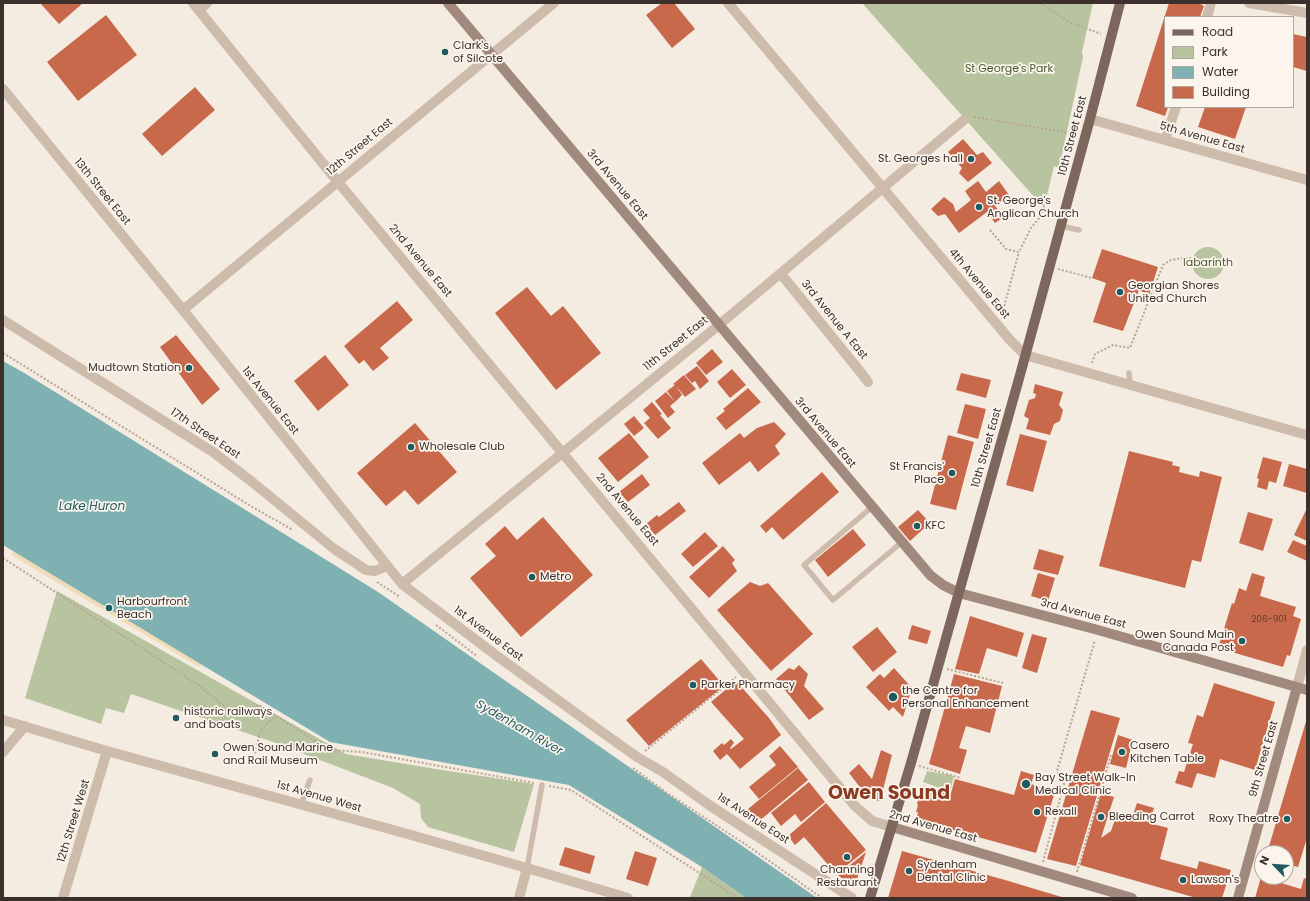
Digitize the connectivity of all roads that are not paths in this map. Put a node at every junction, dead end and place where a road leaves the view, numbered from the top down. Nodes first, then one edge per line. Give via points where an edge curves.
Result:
1 (448, 3) edge
2 (554, 3) edge
3 (728, 3) edge
4 (1120, 3) edge
5 (1211, 3) edge
6 (1249, 3) edge
7 (199, 5) edge
8 (1307, 13) edge
9 (1207, 16) edge
10 (492, 54) junction
11 (3, 89) edge
12 (1176, 108) edge
13 (1090, 119) junction
14 (964, 120) road end
15 (1165, 140) junction
16 (1307, 180) edge
17 (338, 182) junction
18 (883, 188) junction
19 (1061, 226) junction
20 (1079, 230) dead end
21 (781, 274) junction
22 (183, 310) junction
23 (3, 320) edge
24 (718, 325) junction
25 (1025, 355) junction
26 (1129, 373) dead end
27 (868, 382) dead end
28 (1130, 385) junction
29 (1307, 435) edge
30 (564, 453) junction
31 (872, 507) junction
32 (902, 542) junction
33 (387, 566) junction
34 (402, 584) junction
35 (958, 593) junction
36 (1307, 650) edge
37 (1297, 687) junction
38 (1307, 690) edge
39 (3, 720) edge
40 (25, 726) junction
41 (107, 751) junction
42 (3, 752) edge
43 (310, 780) dead end
44 (542, 785) road end
45 (301, 804) junction
46 (892, 827) junction
47 (527, 868) junction
48 (64, 898) edge
49 (519, 898) edge
50 (628, 898) edge
51 (852, 898) edge
52 (870, 898) edge
53 (1132, 898) edge
54 (1238, 898) edge

1 - 10 main road, 3rd Avenue East
2 - 10 street, 12th Street East
3 - 18 street, 4th Avenue East
4 - 13 main road, 10th Street East
5 - 9 street
6 - 8 street
7 - 17 street, 2nd Avenue East
10 - 17 street, 12th Street East
10 - 24 main road, 3rd Avenue East
11 - 22 street, 13th Street East
12 - 15 street
13 - 15 street, 5th Avenue East
13 - 19 main road, 10th Street East
14 - 18 street, 11th Street East
15 - 16 street, 5th Avenue East
17 - 22 street, 12th Street East
17 - 30 street, 2nd Avenue East
18 - 21 street, 11th Street East
18 - 25 street, 4th Avenue East
19 - 20 lane
19 - 25 main road, 10th Street East
21 - 24 street, 11th Street East
21 - 27 street, 3rd Avenue A East
22 - 33 street, 1st Avenue East
23 - 33 street, 17th Street East via 213,452 333,548 366,570 375,571
24 - 30 street, 11th Street East
24 - 31 main road, 3rd Avenue East
25 - 28 street, 4th Avenue East
25 - 35 main road, 10th Street East
26 - 28 lane
28 - 29 street, 4th Avenue East
30 - 34 street, 11th Street East
30 - 46 street, 2nd Avenue East via 855,806 872,821
31 - 32 main road, 3rd Avenue East
31 - 32 lane via 804,565 833,600
32 - 35 main road, 3rd Avenue East via 930,576
33 - 34 street, 1st Avenue East
34 - 51 street, 1st Avenue East via 497,656 708,805
35 - 37 main road, 3rd Avenue East
35 - 46 main road, 10th Street East
36 - 37 street, 9th Street East
37 - 38 main road, 3rd Avenue East
37 - 54 main road, 9th Street East
39 - 40 street, 1st Avenue West
40 - 41 street, 1st Avenue West
40 - 42 street
41 - 45 street, 1st Avenue West
41 - 48 street, 12th Street West
43 - 45 lane
44 - 47 lane
45 - 47 street, 1st Avenue West
46 - 52 main road, 10th Street East
46 - 53 main road, 2nd Avenue East
47 - 49 street
47 - 50 street, 1st Avenue West

